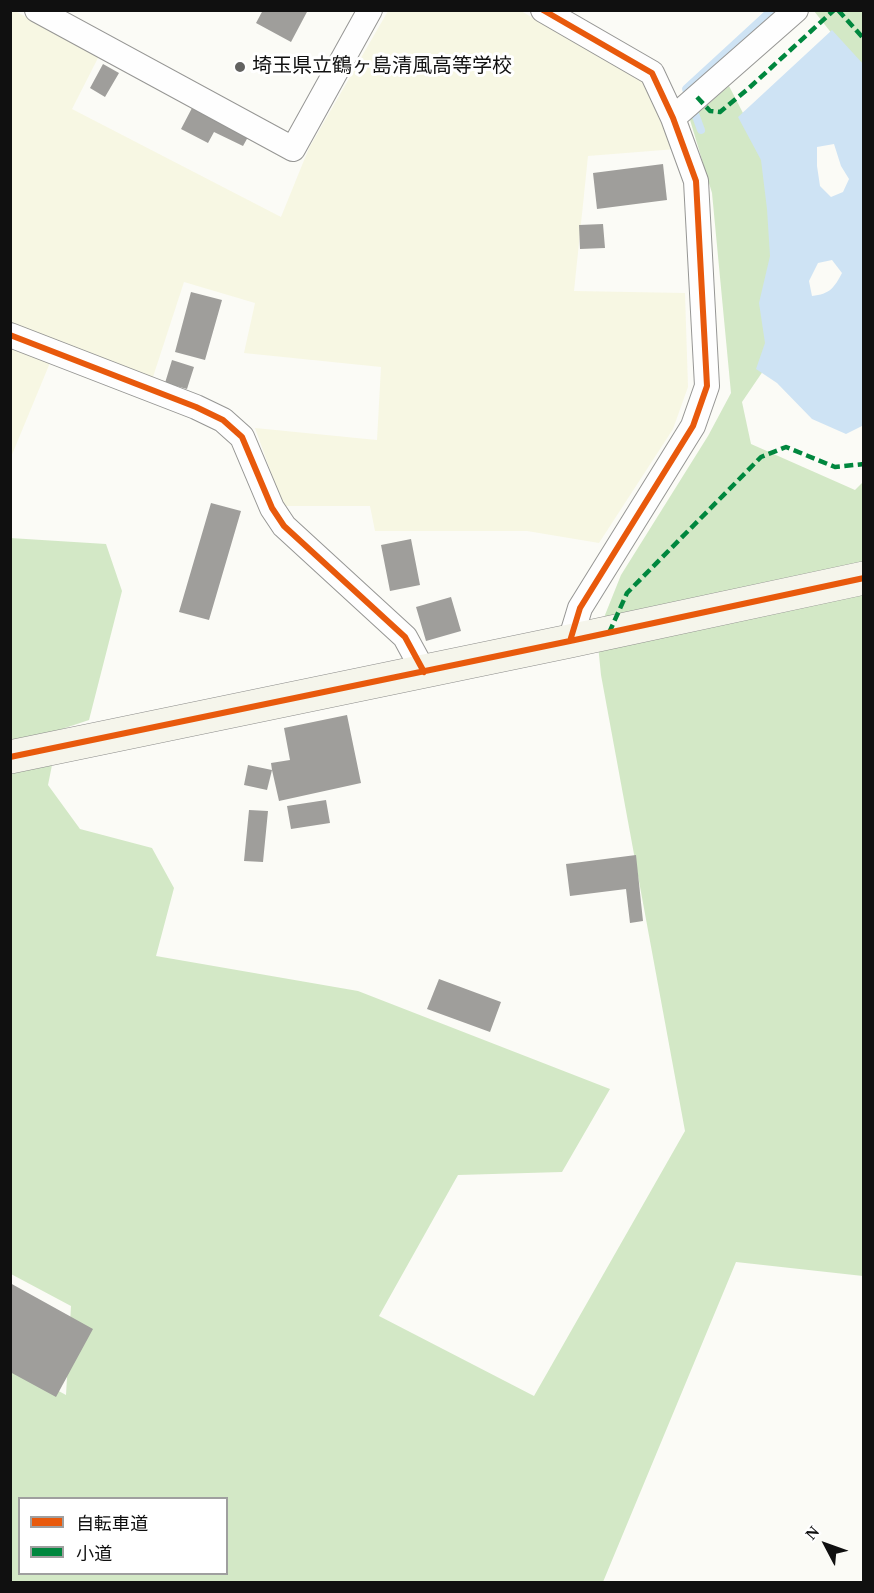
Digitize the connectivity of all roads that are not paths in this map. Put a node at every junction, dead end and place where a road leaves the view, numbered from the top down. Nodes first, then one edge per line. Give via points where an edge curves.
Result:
1 (37, 10) edge
2 (370, 10) edge
3 (543, 10) edge
4 (796, 10) edge
5 (673, 118) junction
6 (10, 335) edge
7 (864, 578) edge
8 (570, 641) junction
9 (424, 672) junction
10 (10, 757) edge

1 - 2 street via 293,150
3 - 5 street via 652,73
4 - 5 street
5 - 8 street via 696,181 707,387 693,426 580,608
6 - 9 street via 223,420 242,437 272,508 284,526 405,637
7 - 8 street
8 - 9 street
9 - 10 street

